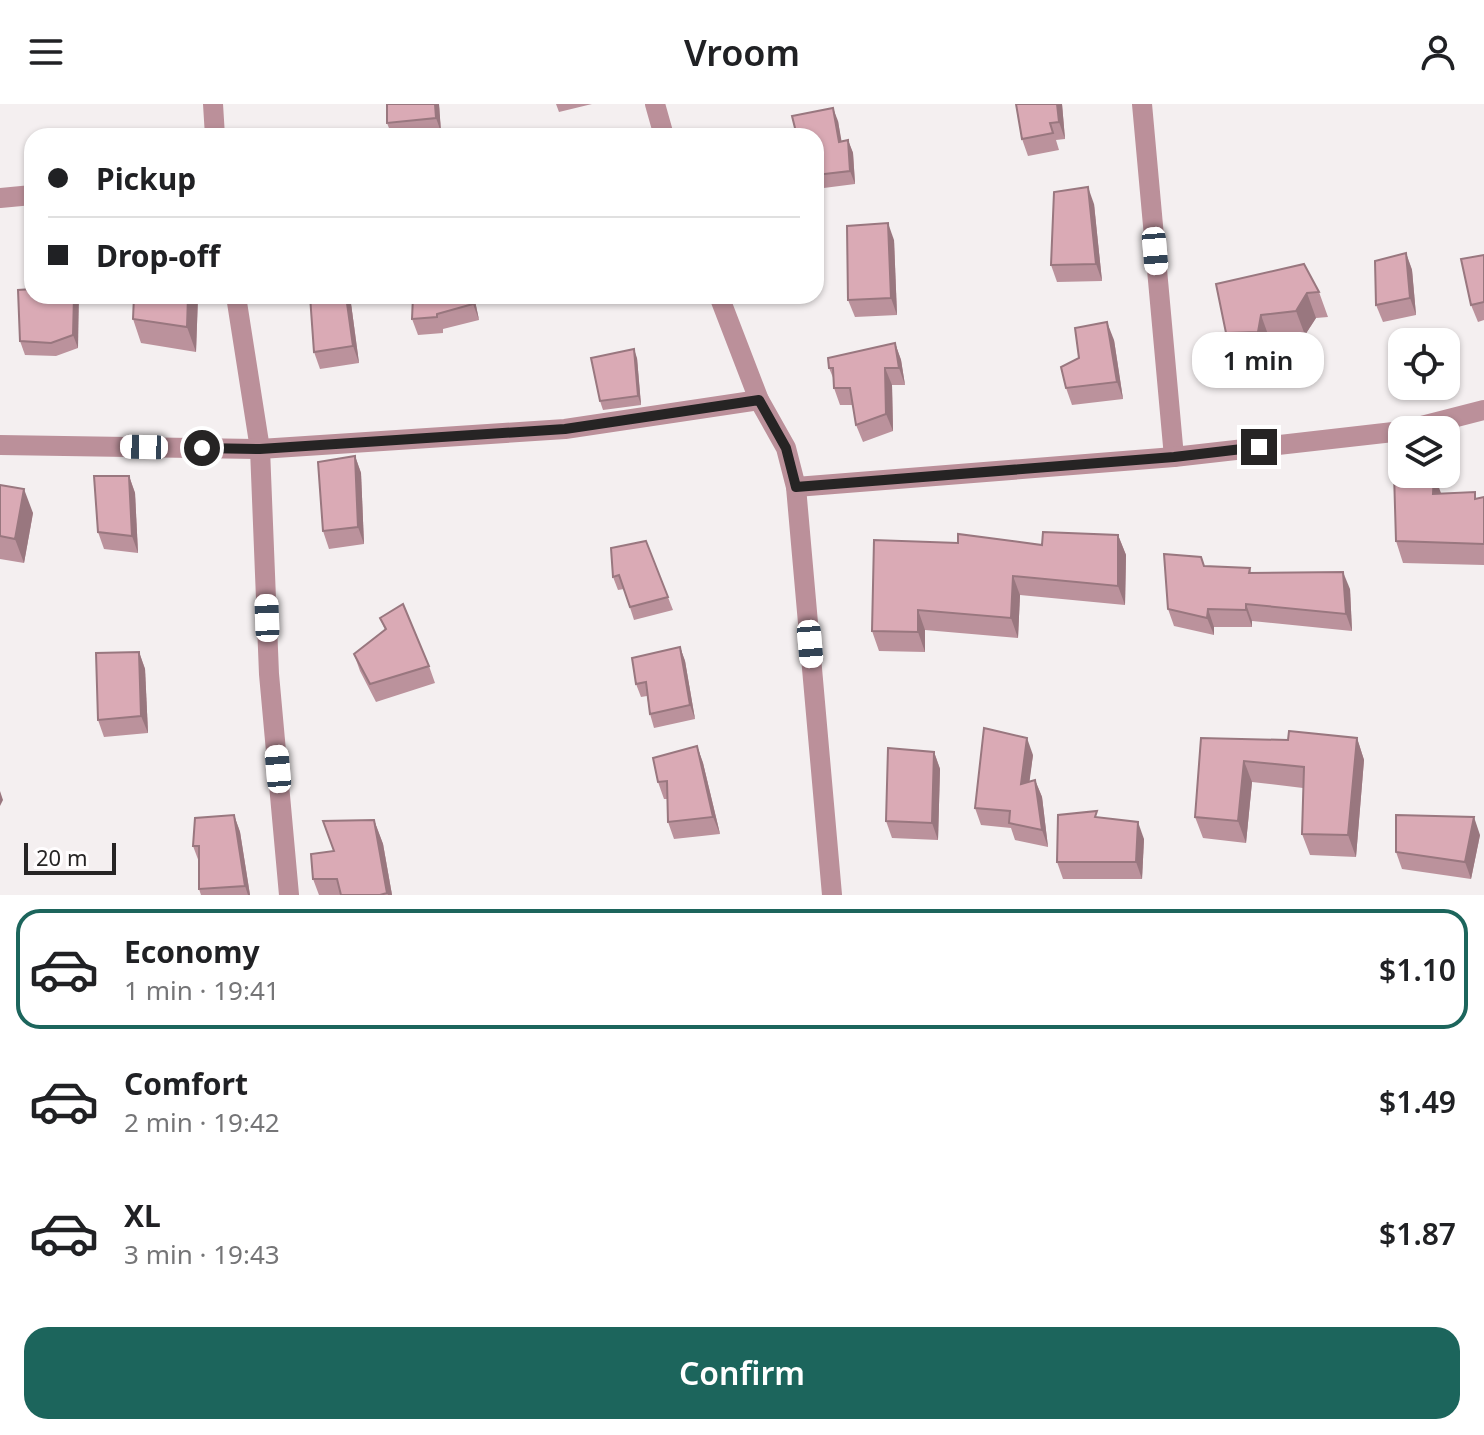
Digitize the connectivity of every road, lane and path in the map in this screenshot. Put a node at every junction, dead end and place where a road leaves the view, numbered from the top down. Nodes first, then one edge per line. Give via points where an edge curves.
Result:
1 (213, 104) edge
2 (655, 104) edge
3 (1142, 104) edge
4 (214, 128) edge
5 (662, 128) edge
6 (24, 196) edge
7 (0, 198) edge
8 (237, 304) edge
9 (722, 304) edge
10 (759, 400) junction
11 (1484, 410) edge
12 (1460, 416) edge
13 (1388, 432) edge
14 (0, 445) edge
15 (260, 449) junction
16 (1174, 457) junction
17 (796, 487) junction
18 (289, 895) edge
19 (832, 895) edge

1 - 4 street
2 - 5 street
3 - 16 street
6 - 7 street
8 - 15 street
9 - 10 street
10 - 15 street via 565,429
10 - 17 street via 786,448
11 - 12 street
13 - 16 street
14 - 15 street
15 - 18 street via 269,674
16 - 17 street
17 - 19 street

